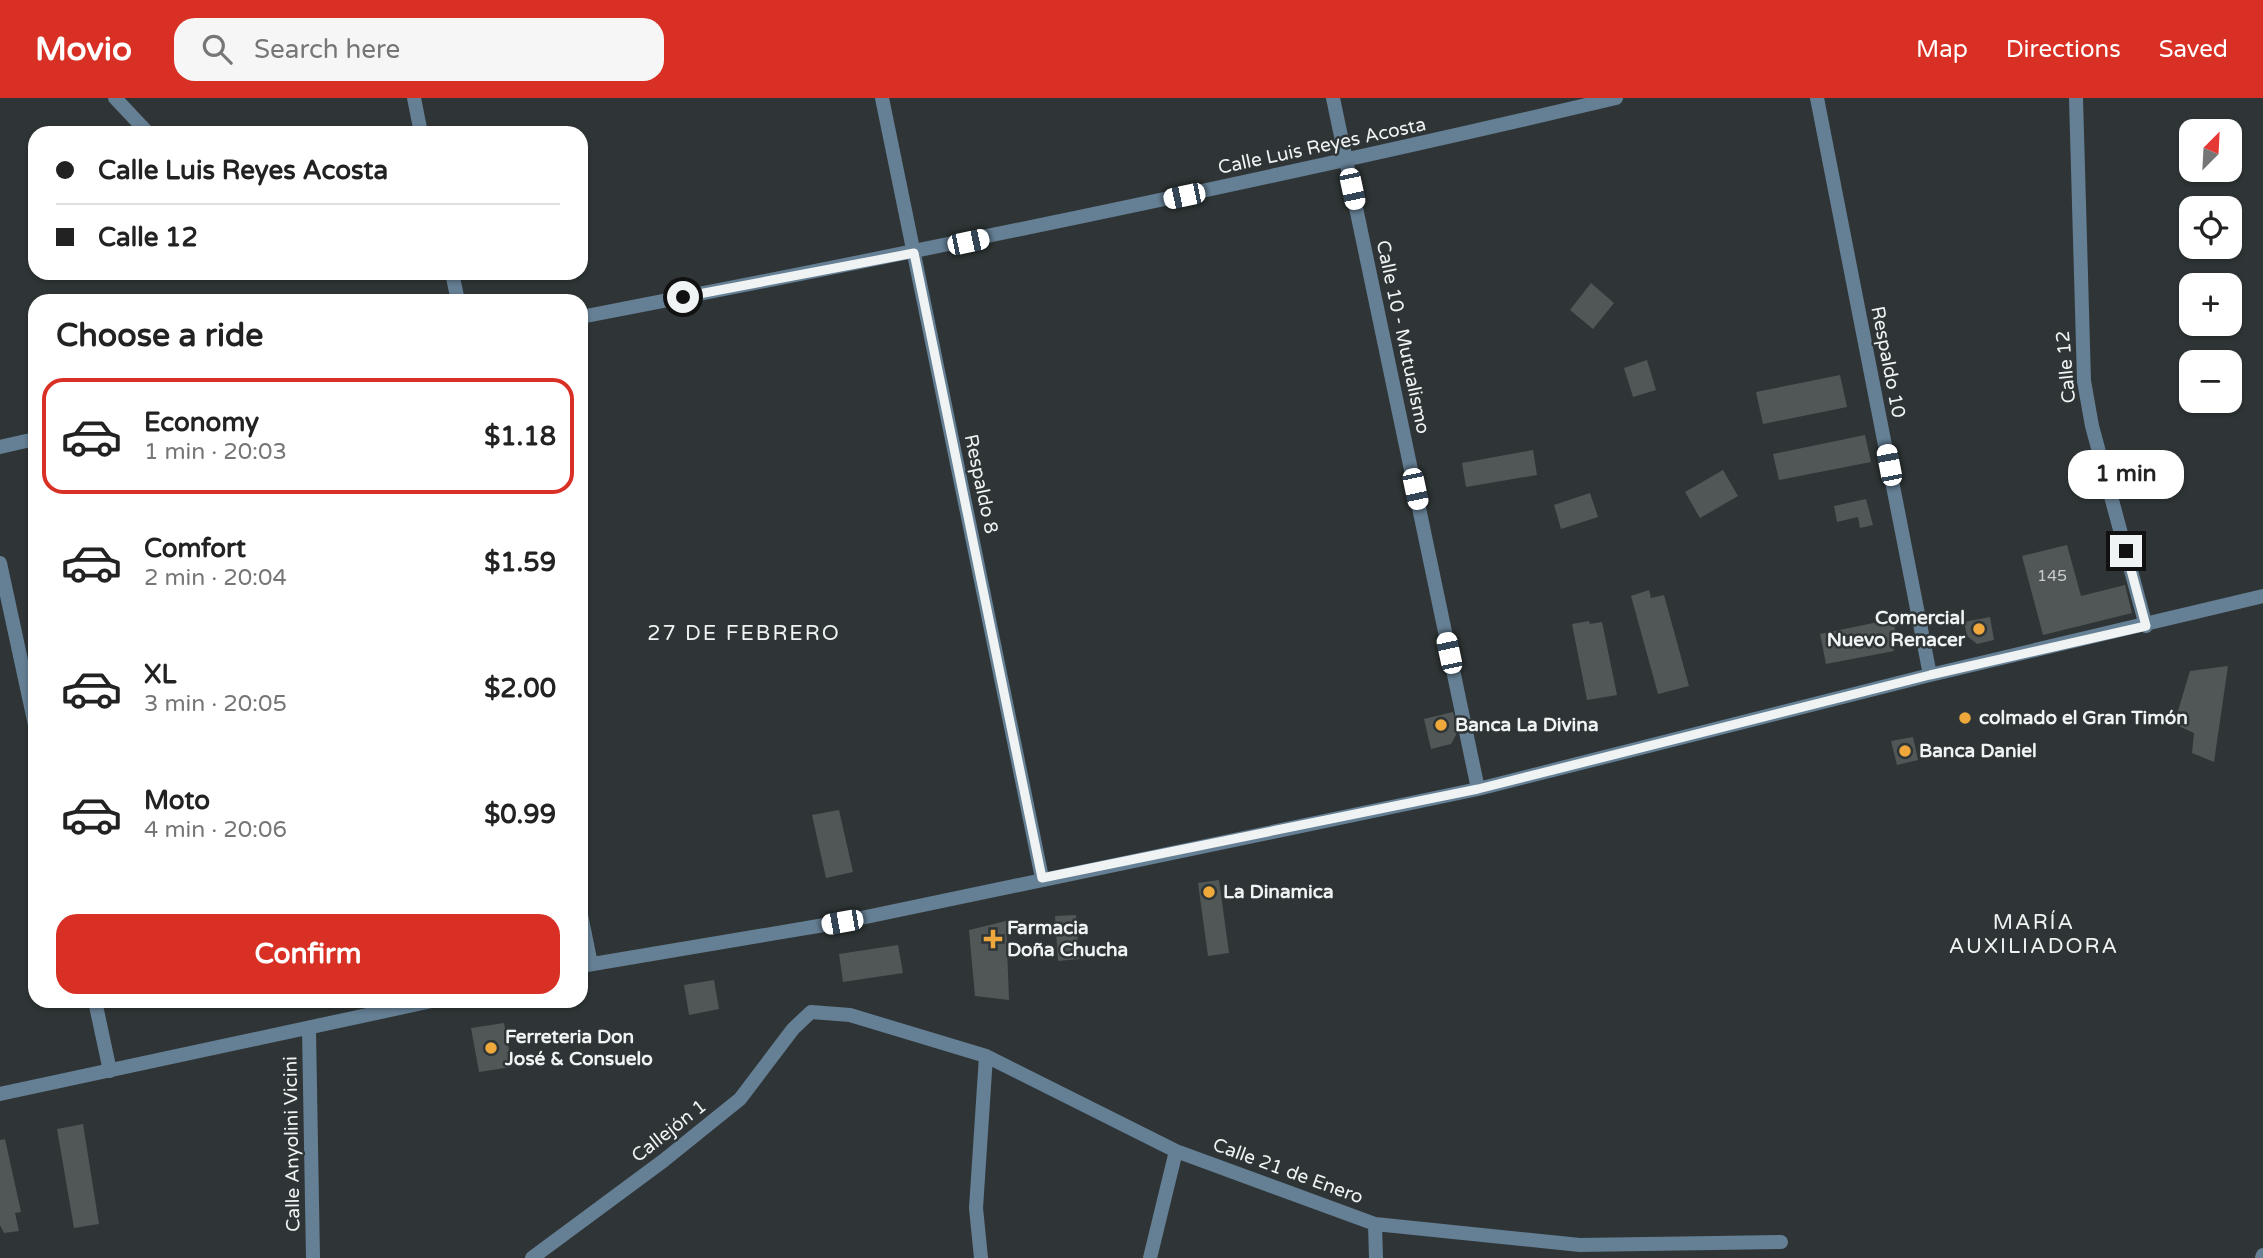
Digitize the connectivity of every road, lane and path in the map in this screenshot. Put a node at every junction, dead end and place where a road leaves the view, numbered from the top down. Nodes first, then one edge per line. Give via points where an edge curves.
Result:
1 (115, 98) edge
2 (414, 98) edge
3 (882, 98) edge
4 (1334, 98) edge
5 (1616, 98) edge
6 (1817, 98) edge
7 (2076, 98) edge
8 (141, 126) edge
9 (420, 126) edge
10 (1346, 162) junction
11 (914, 253) junction
12 (588, 316) edge
13 (28, 441) edge
14 (0, 447) edge
15 (0, 563) edge
16 (2263, 596) edge
17 (2146, 626) junction
18 (1930, 675) junction
19 (28, 693) edge
20 (1478, 789) junction
21 (1042, 878) junction
22 (588, 965) edge
23 (96, 1008) edge
24 (402, 1008) edge
25 (810, 1012) joint
26 (309, 1030) junction
27 (986, 1056) junction
28 (110, 1071) junction
29 (0, 1094) edge
30 (1176, 1151) junction
31 (1375, 1224) junction
32 (1781, 1242) dead end
33 (313, 1258) edge
34 (532, 1258) edge
35 (981, 1258) edge
36 (1150, 1258) edge
37 (1376, 1258) edge

1 - 8 street
2 - 9 street
3 - 11 street, Respaldo 8
4 - 10 street, Calle 10 - Mutualismo
5 - 10 street, Calle Luis Reyes Acosta
6 - 18 street, Respaldo 10
7 - 17 street, Calle 12 via 2084,381
10 - 11 street, Calle Luis Reyes Acosta
10 - 20 street, Calle 10 - Mutualismo
11 - 12 street, Calle Luis Reyes Acosta
11 - 21 street, Respaldo 8
13 - 14 street
15 - 19 street
16 - 17 street
17 - 18 street
18 - 20 street
20 - 21 street
21 - 22 street via 842,922
23 - 28 street
24 - 26 street
25 - 27 street, Calle 21 de Enero via 850,1015
25 - 34 street, Callejón 1 via 740,1099
26 - 28 street
26 - 33 street, Calle Anyolini Vicini
27 - 30 street, Calle 21 de Enero
27 - 35 street via 976,1208
28 - 29 street
30 - 31 street, Calle 21 de Enero
30 - 36 street
31 - 32 street, Calle 21 de Enero via 1580,1245
31 - 37 street

